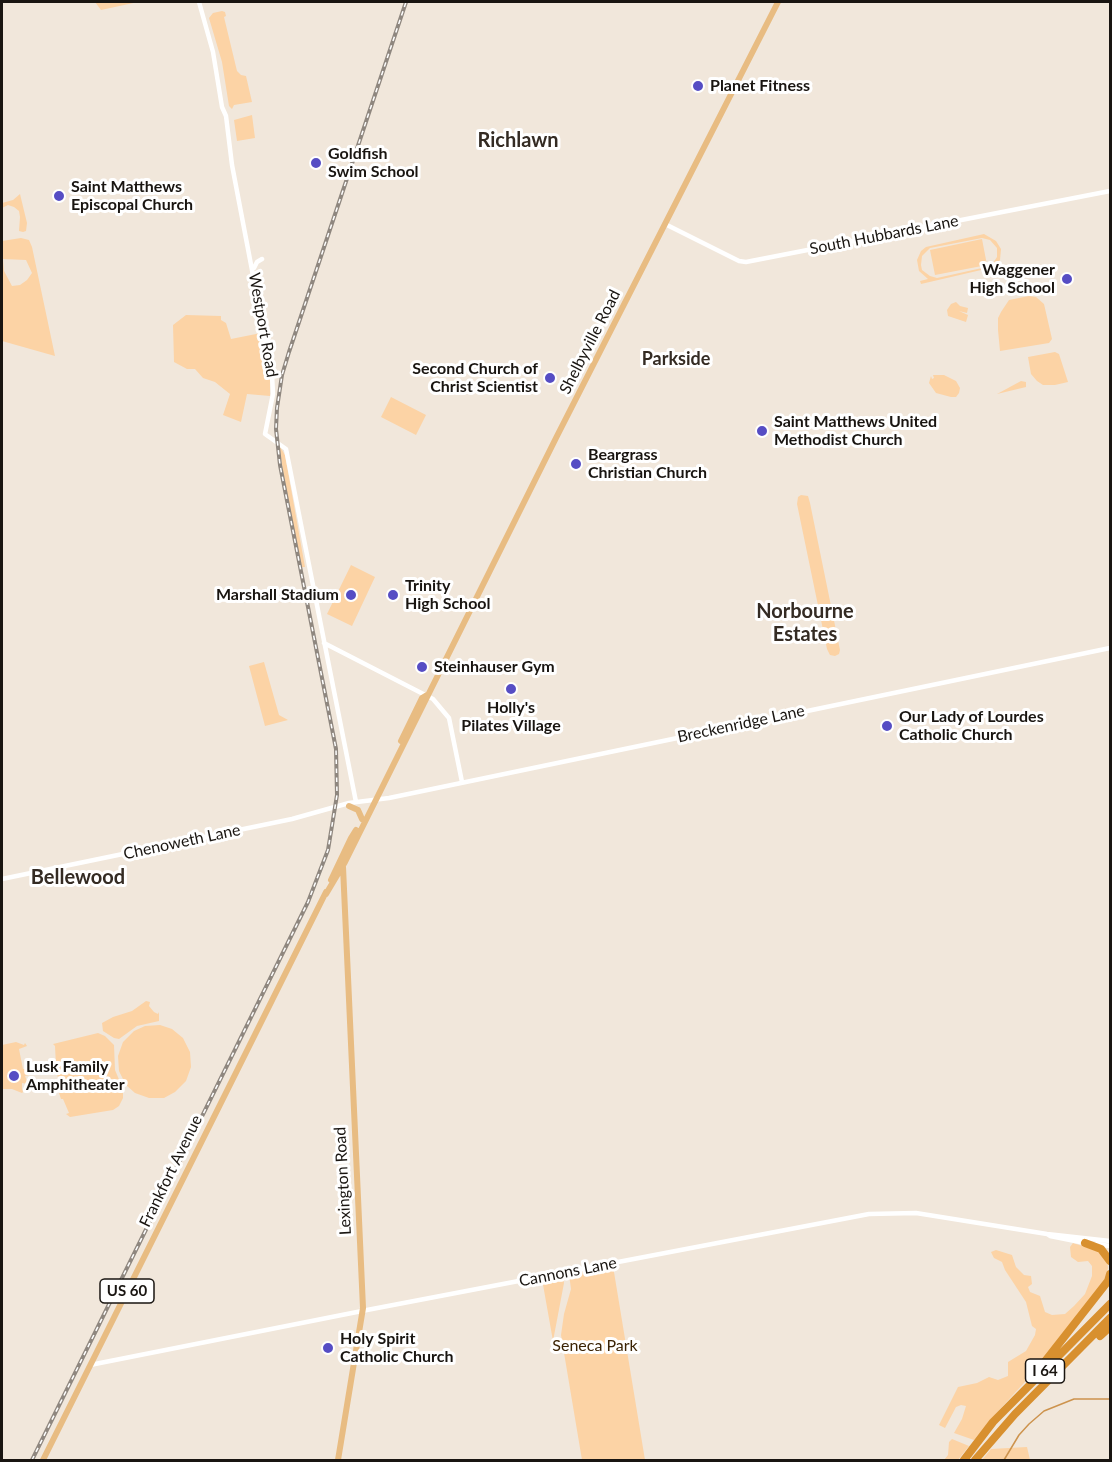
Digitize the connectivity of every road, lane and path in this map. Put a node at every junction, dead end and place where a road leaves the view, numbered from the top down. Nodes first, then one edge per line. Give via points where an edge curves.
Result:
1 (199, 2) edge
2 (778, 2) edge
3 (1110, 191) edge
4 (665, 224) junction
5 (262, 260) dead end
6 (253, 271) junction
7 (324, 643) junction
8 (1110, 648) edge
9 (427, 695) junction
10 (462, 782) junction
11 (374, 799) junction
12 (352, 803) junction
13 (362, 819) junction
14 (358, 831) junction
15 (341, 868) junction
16 (2, 879) edge
17 (332, 885) junction
18 (341, 885) junction
19 (326, 894) junction
20 (343, 898) junction
21 (1085, 1241) junction
22 (1110, 1241) edge
23 (1110, 1246) edge
24 (1110, 1261) edge
25 (1110, 1277) edge
26 (1110, 1304) edge
27 (362, 1311) junction
28 (1110, 1318) edge
29 (1110, 1327) edge
30 (90, 1365) junction
31 (1064, 1366) junction
32 (1005, 1409) junction
33 (43, 1461) edge
34 (338, 1461) edge
35 (964, 1461) edge
36 (975, 1461) edge

1 - 6 main road, Westport Road via 226,116
2 - 4 main road, Shelbyville Road
3 - 4 main road, South Hubbards Lane via 746,262
4 - 9 main road, Shelbyville Road
5 - 6 main road
6 - 7 main road, Westport Road via 273,385 265,434 286,449
7 - 9 main road
7 - 12 main road, Westport Road via 352,780
8 - 10 main road, Breckenridge Lane
9 - 10 main road via 449,718
9 - 11 main road, Shelbyville Road
10 - 11 main road, Breckenridge Lane
11 - 12 main road, Chenoweth Lane
11 - 13 main road, Shelbyville Road
11 - 14 main road, Shelbyville Road
12 - 13 main road
12 - 16 main road, Chenoweth Lane
13 - 14 main road, Shelbyville Road
14 - 15 main road, Lexington Road
14 - 19 main road, Frankfort Avenue via 342,855
15 - 17 main road, Frankfort Avenue
15 - 18 main road, Lexington Road
15 - 20 main road, Lexington Road
17 - 18 main road
17 - 19 main road, Frankfort Avenue
18 - 20 main road, Lexington Road
19 - 30 main road, Frankfort Avenue / US 60
20 - 27 main road, Lexington Road
21 - 22 main road, Cannons Lane
21 - 23 main road, Cannons Lane
21 - 24 highway via 1101,1249
21 - 27 main road, Cannons Lane via 916,1213 869,1214
25 - 32 highway
26 - 32 highway, I 64
27 - 30 main road, Cannons Lane
27 - 34 main road, Lexington Road
28 - 31 highway, I 64
29 - 31 highway
30 - 33 main road, Frankfort Avenue / US 60
31 - 36 highway, I 64
32 - 35 highway, I 64

